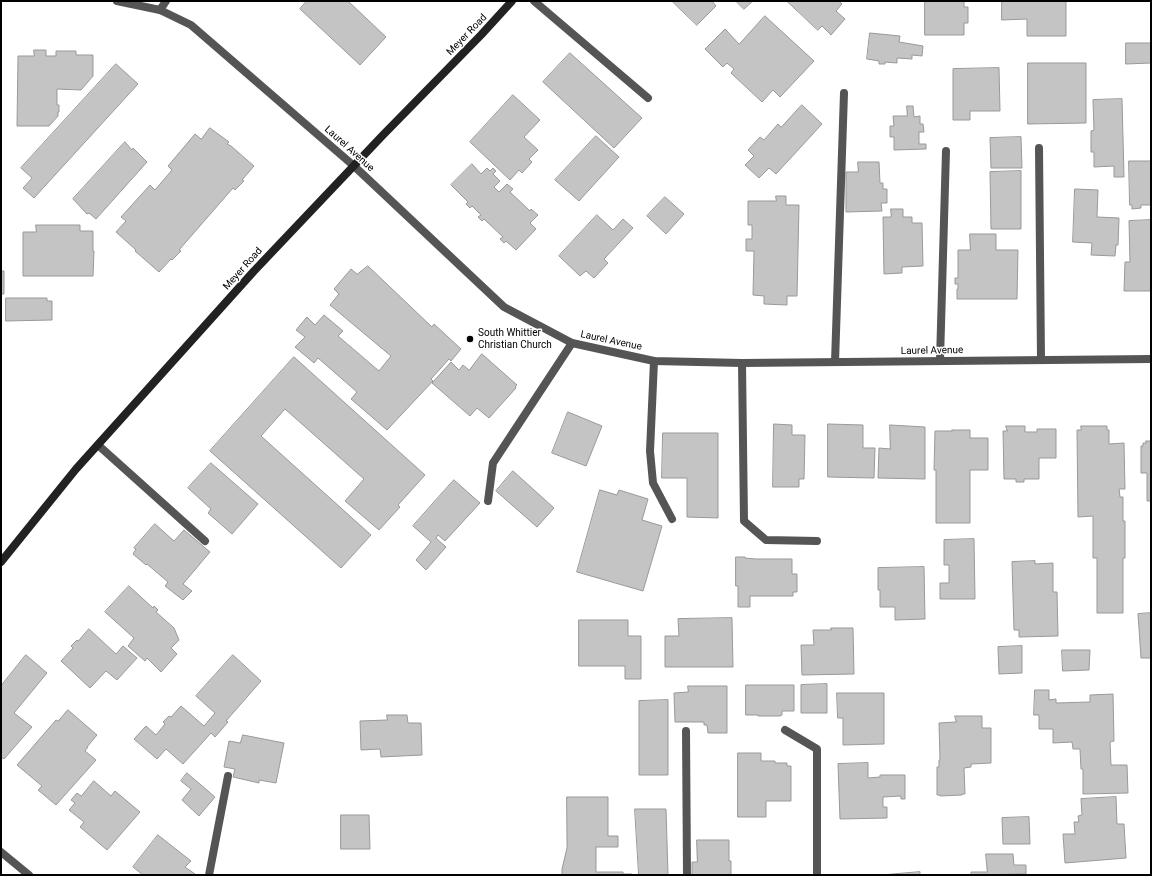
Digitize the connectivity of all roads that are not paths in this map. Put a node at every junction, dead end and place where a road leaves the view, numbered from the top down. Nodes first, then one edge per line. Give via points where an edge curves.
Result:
1 (117, 1) edge
2 (166, 1) edge
3 (512, 1) edge
4 (534, 1) edge
5 (160, 10) junction
6 (844, 93) dead end
7 (648, 98) dead end
8 (1038, 148) dead end
9 (946, 151) dead end
10 (354, 166) junction
11 (572, 343) junction
12 (1151, 359) edge
13 (940, 360) junction
14 (1041, 360) junction
15 (654, 361) junction
16 (835, 362) junction
17 (742, 363) junction
18 (98, 444) junction
19 (488, 501) dead end
20 (672, 519) dead end
21 (205, 541) dead end
22 (817, 542) dead end
23 (1, 562) edge
24 (785, 730) dead end
25 (686, 731) dead end
26 (228, 776) dead end
27 (1, 852) edge
28 (29, 875) edge
29 (209, 875) edge
30 (687, 875) edge
31 (817, 875) edge

1 - 5 street, Laurel Avenue
2 - 5 street
3 - 10 main road, Meyer Road
4 - 7 street
5 - 10 street, Laurel Avenue via 191,25
6 - 16 street
8 - 14 street
9 - 13 street
10 - 11 street, Laurel Avenue via 504,307
10 - 18 main road, Meyer Road via 254,271
11 - 15 street, Laurel Avenue
11 - 19 street via 492,463
12 - 14 street, Laurel Avenue
13 - 14 street, Laurel Avenue
13 - 16 street, Laurel Avenue
15 - 17 street, Laurel Avenue
15 - 20 street via 650,451 653,483
16 - 17 street, Laurel Avenue
17 - 22 street via 744,521 766,540
18 - 21 street
18 - 23 main road, Meyer Road
24 - 31 street via 817,749
25 - 30 street
26 - 29 street
27 - 28 street

